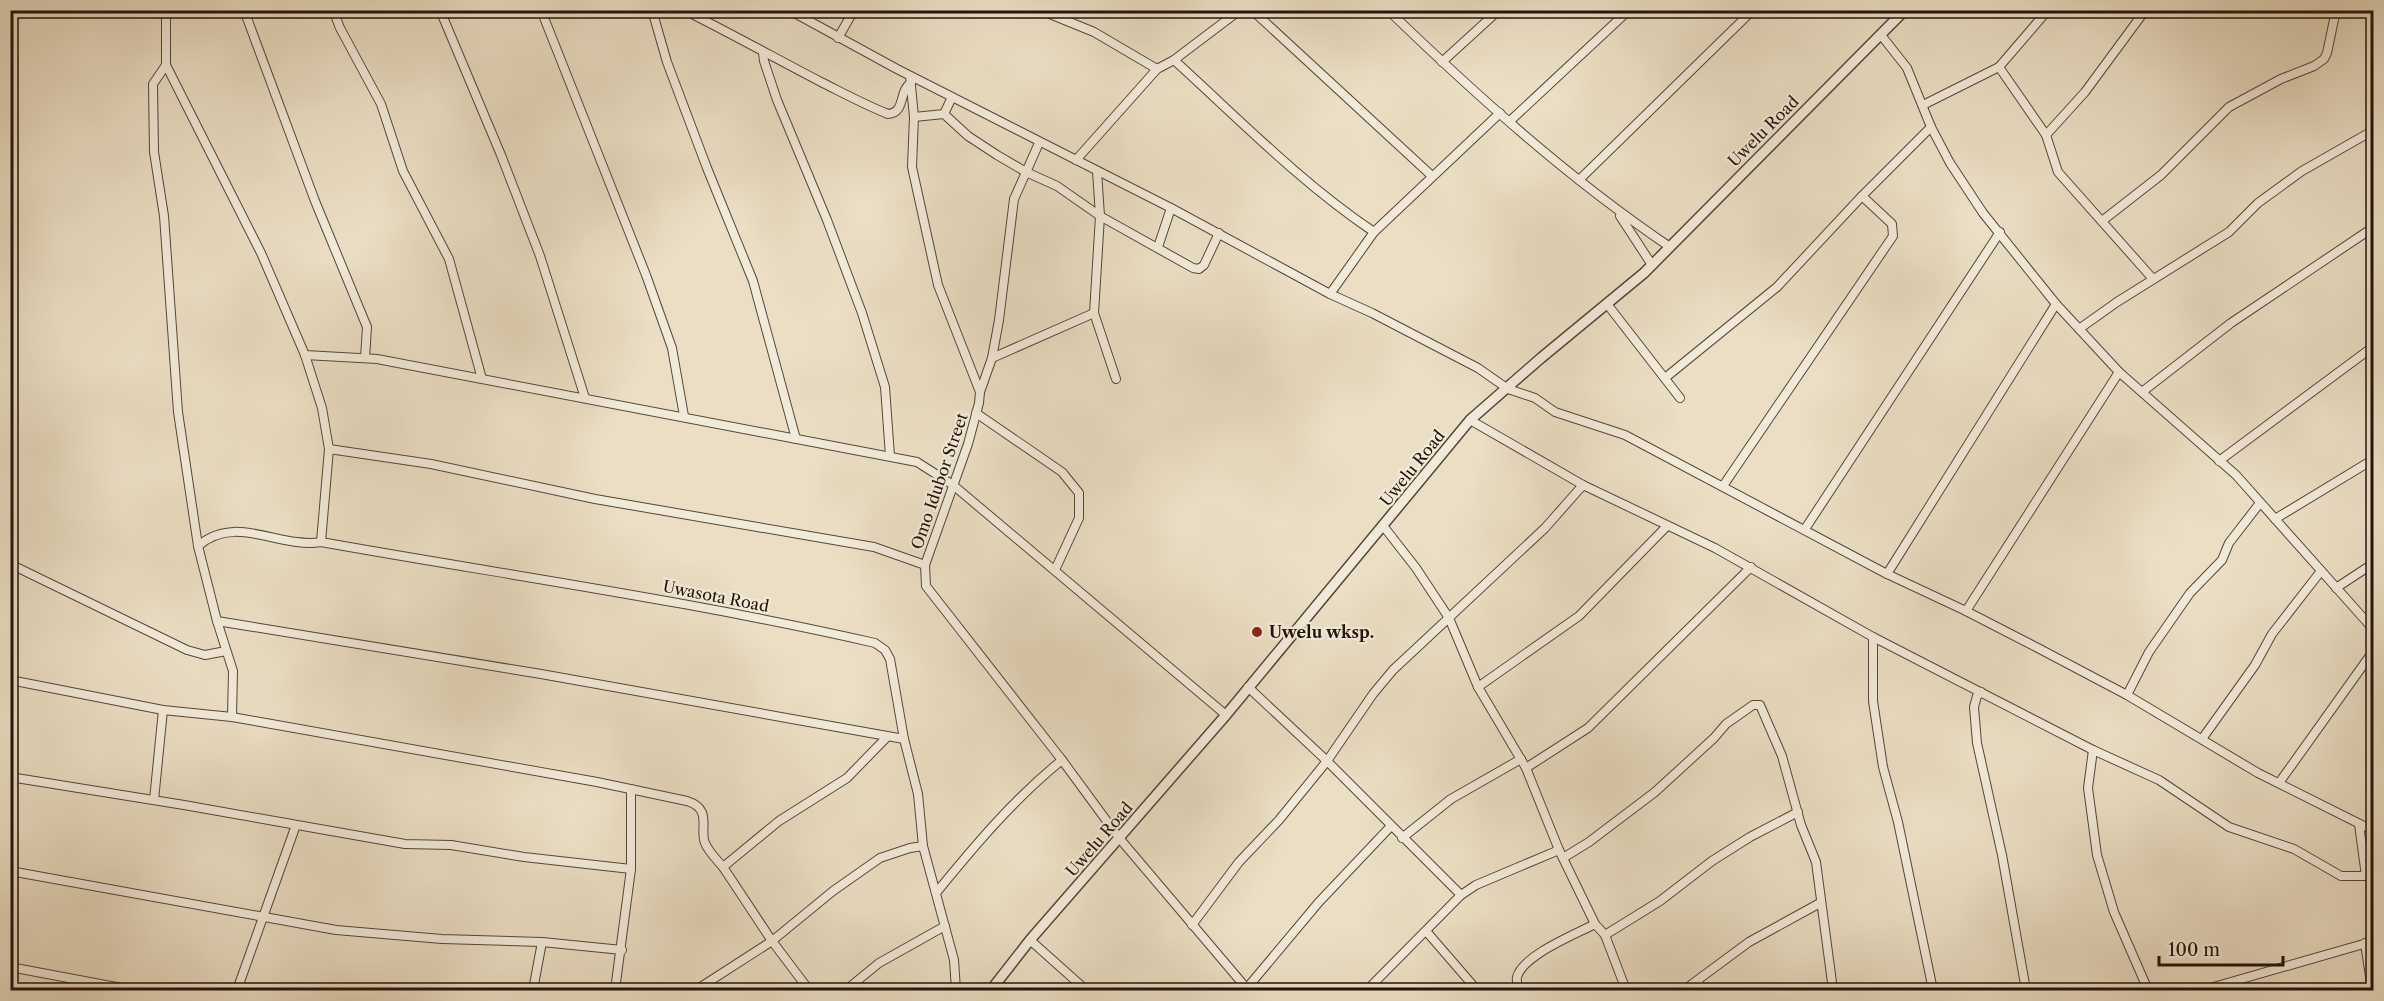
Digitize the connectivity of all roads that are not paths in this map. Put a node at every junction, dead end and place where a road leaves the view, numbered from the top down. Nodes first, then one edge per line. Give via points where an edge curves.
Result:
1 (166, 10) edge
2 (244, 10) edge
3 (333, 10) edge
4 (440, 10) edge
5 (541, 10) edge
6 (652, 10) edge
7 (684, 10) edge
8 (789, 10) edge
9 (854, 10) edge
10 (1040, 10) edge
11 (1222, 10) edge
12 (1240, 10) edge
13 (1252, 10) edge
14 (1388, 10) edge
15 (1499, 10) edge
16 (1629, 10) edge
17 (1753, 10) edge
18 (2048, 10) edge
19 (2318, 10) edge
20 (1904, 11) edge
21 (2336, 12) edge
22 (2141, 16) dead end
23 (1228, 19) junction
24 (1881, 35) junction
25 (838, 38) junction
26 (764, 53) junction
27 (1174, 60) junction
28 (1442, 62) junction
29 (166, 64) junction
30 (1999, 67) junction
31 (1157, 69) junction
32 (910, 80) junction
33 (952, 97) junction
34 (1923, 105) junction
35 (1500, 113) junction
36 (944, 114) junction
37 (914, 117) junction
38 (1510, 122) junction
39 (1931, 127) junction
40 (2373, 129) edge
41 (2046, 135) junction
42 (1039, 143) junction
43 (1076, 160) junction
44 (1097, 171) junction
45 (1026, 172) junction
46 (1432, 176) junction
47 (1579, 180) junction
48 (1862, 196) junction
49 (1171, 208) junction
50 (1618, 212) junction
51 (1100, 216) junction
52 (2102, 221) junction
53 (2373, 227) edge
54 (1374, 232) junction
55 (2000, 232) junction
56 (1219, 233) junction
57 (1158, 247) junction
58 (1670, 247) junction
59 (1652, 265) junction
60 (2153, 279) junction
61 (1330, 294) junction
62 (1607, 304) junction
63 (2056, 304) junction
64 (1094, 313) junction
65 (2079, 329) junction
66 (2373, 346) edge
67 (305, 355) junction
68 (365, 358) junction
69 (992, 358) junction
70 (2119, 372) junction
71 (1665, 378) junction
72 (482, 379) junction
73 (1116, 379) dead end
74 (1508, 389) junction
75 (980, 392) junction
76 (2142, 392) junction
77 (585, 398) junction
78 (1680, 398) dead end
79 (976, 413) junction
80 (684, 417) junction
81 (1470, 420) junction
82 (796, 439) junction
83 (329, 449) junction
84 (890, 456) junction
85 (2373, 459) edge
86 (2219, 461) junction
87 (953, 485) junction
88 (1582, 485) junction
89 (1723, 486) junction
90 (2260, 502) junction
91 (2274, 519) junction
92 (1667, 526) junction
93 (1384, 527) junction
94 (1805, 529) junction
95 (321, 542) junction
96 (198, 546) junction
97 (2373, 563) edge
98 (10, 564) edge
99 (925, 565) junction
100 (1751, 567) junction
101 (1055, 570) junction
102 (2321, 571) junction
103 (1887, 574) junction
104 (2336, 588) junction
105 (1966, 611) junction
106 (1449, 618) junction
107 (217, 621) junction
108 (2373, 630) edge
109 (1873, 637) junction
110 (2373, 650) edge
111 (226, 651) junction
112 (10, 680) edge
113 (1248, 687) junction
114 (1478, 687) junction
115 (1981, 692) junction
116 (2127, 695) junction
117 (163, 710) junction
118 (1226, 715) junction
119 (232, 717) junction
120 (887, 737) junction
121 (904, 739) junction
122 (2202, 739) junction
123 (2093, 750) junction
124 (1521, 759) junction
125 (1062, 760) junction
126 (1327, 761) junction
127 (1526, 768) junction
128 (10, 777) edge
129 (2279, 783) junction
130 (631, 789) junction
131 (154, 800) junction
132 (1798, 812) junction
133 (2359, 824) junction
134 (296, 825) junction
135 (1391, 826) junction
136 (2373, 831) edge
137 (1402, 838) junction
138 (1120, 839) junction
139 (923, 846) junction
140 (1561, 854) junction
141 (723, 867) junction
142 (631, 869) junction
143 (10, 871) edge
144 (2371, 876) edge
145 (936, 892) junction
146 (1461, 895) junction
147 (1820, 903) junction
148 (263, 917) junction
149 (1595, 924) junction
150 (1192, 925) junction
151 (945, 926) junction
152 (1426, 931) junction
153 (1605, 935) junction
154 (1030, 940) junction
155 (772, 941) junction
156 (2373, 941) edge
157 (542, 942) junction
158 (2365, 944) junction
159 (622, 950) junction
160 (10, 967) edge
161 (1697, 981) junction
162 (1248, 989) edge
163 (132, 990) edge
164 (237, 990) edge
165 (533, 990) edge
166 (615, 990) edge
167 (696, 990) edge
168 (809, 990) edge
169 (846, 990) edge
170 (956, 990) edge
171 (991, 990) edge
172 (1086, 990) edge
173 (1367, 990) edge
174 (1477, 990) edge
175 (1519, 990) edge
176 (1626, 990) edge
177 (1684, 990) edge
178 (1704, 990) edge
179 (1833, 990) edge
180 (1933, 990) edge
181 (2026, 990) edge
182 (2148, 990) edge
183 (2203, 990) edge
184 (2372, 990) edge

1 - 29 street
2 - 68 street via 367,327
3 - 72 street via 381,104 403,171 449,259
4 - 77 street via 540,256
5 - 80 street via 672,348
6 - 82 street via 706,168 753,281
7 - 26 street
8 - 25 street
9 - 25 street
10 - 31 street via 1094,32
11 - 23 street
12 - 23 street
13 - 46 street
14 - 28 street
15 - 28 street
16 - 38 street
17 - 47 street
18 - 30 street
19 - 21 street
20 - 24 street, Uwelu Road
21 - 52 street via 2324,59 2229,107 2161,175
22 - 41 street via 2085,92
23 - 27 street
24 - 34 street via 1907,68
24 - 58 street, Uwelu Road
25 - 32 street
26 - 32 street via 888,114 900,109 904,88
26 - 84 street via 777,100 862,313 885,387
27 - 31 street
27 - 54 street via 1281,161
28 - 35 street
29 - 67 street via 261,253
29 - 96 street via 153,84 154,152 164,216 178,412
30 - 34 street
30 - 41 street
31 - 43 street
32 - 33 street
32 - 37 street
33 - 36 street
33 - 42 street
34 - 39 street
35 - 38 street
35 - 46 street
36 - 37 street
36 - 45 street via 968,136
37 - 75 street via 912,167 938,285
38 - 47 street
39 - 48 street
39 - 55 street via 1950,163
40 - 60 street via 2302,171 2258,203 2229,232
41 - 52 street via 2058,172
42 - 43 street
42 - 45 street, Omo Idubor Street
43 - 44 street
44 - 49 street
44 - 51 street
45 - 51 street via 1057,186
45 - 69 street, Omo Idubor Street via 1014,199
46 - 54 street
47 - 50 street
48 - 71 street via 1777,287
48 - 89 street via 1892,224 1893,236
49 - 56 street
49 - 57 street
50 - 58 street
50 - 59 street
51 - 57 street
51 - 64 street
52 - 60 street
53 - 76 street via 2230,323
54 - 61 street
55 - 63 street
55 - 94 street
56 - 57 street via 1200,269
56 - 61 street
58 - 59 street, Uwelu Road
59 - 62 street, Uwelu Road
60 - 65 street
61 - 74 street via 1478,368
62 - 71 street
62 - 74 street, Uwelu Road
63 - 65 street
63 - 103 street
64 - 69 street
64 - 73 street
65 - 70 street
66 - 86 street
67 - 68 street
67 - 83 street via 322,408
68 - 72 street
69 - 75 street, Omo Idubor Street
70 - 76 street
70 - 105 street
71 - 78 street
72 - 77 street
74 - 81 street, Uwelu Road
74 - 89 street via 1535,398 1555,412 1625,435
75 - 79 street, Omo Idubor Street
76 - 86 street
77 - 80 street
79 - 87 street, Omo Idubor Street
79 - 101 street via 1062,472 1079,493 1079,518
80 - 82 street
81 - 88 street
81 - 93 street, Uwelu Road
82 - 84 street
83 - 95 street
83 - 99 street via 431,464 595,500 874,547
84 - 87 street via 917,462
85 - 91 street
86 - 90 street
87 - 99 street, Omo Idubor Street
87 - 101 street
88 - 92 street
88 - 106 street via 1545,528
89 - 94 street
90 - 91 street
90 - 116 street via 2229,543 2222,560 2190,593 2149,652
91 - 102 street
92 - 100 street
92 - 114 street via 1579,616
93 - 106 street
93 - 113 street, Uwelu Road
94 - 103 street
95 - 96 street, Uwasota Road via 306,545 230,531 208,536
95 - 121 street, Uwasota Road via 632,593 875,643 890,659
96 - 107 street
97 - 104 street
98 - 111 street via 187,650 205,655
99 - 125 street, Omo Idubor Street via 929,592
100 - 109 street
100 - 127 street via 1588,729
101 - 118 street
102 - 104 street
102 - 122 street via 2272,634 2255,665
103 - 105 street
104 - 108 street
105 - 116 street
106 - 114 street
106 - 126 street via 1393,670
107 - 111 street
107 - 120 street via 541,674
109 - 115 street
109 - 180 street via 1873,701 1883,767
110 - 129 street
111 - 119 street via 233,671
112 - 117 street
113 - 118 street, Uwelu Road
113 - 126 street
114 - 124 street
115 - 123 street
115 - 181 street via 1974,706 1977,743
116 - 122 street
117 - 119 street
117 - 131 street
118 - 138 street, Uwelu Road
119 - 130 street
120 - 121 street
120 - 141 street via 847,778 779,821
121 - 139 street, Uwasota Road via 918,794
122 - 129 street
123 - 144 street via 2159,780 2229,827 2294,849 2341,876
123 - 182 street via 2088,788 2097,855 2114,912
124 - 127 street
124 - 137 street via 1451,799
125 - 138 street, Omo Idubor Street
125 - 145 street via 997,820
126 - 135 street
126 - 150 street via 1239,862
127 - 140 street
128 - 131 street
129 - 133 street
130 - 141 street via 687,801 700,809 704,842
130 - 142 street
131 - 134 street
132 - 140 street via 1782,756 1757,704 1725,724 1655,792 1589,842
132 - 147 street via 1816,862
132 - 153 street via 1712,861 1660,901
133 - 136 street
133 - 144 street
134 - 142 street via 405,844 452,845
134 - 148 street
135 - 137 street
135 - 162 street via 1319,902
137 - 146 street
138 - 150 street, Omo Idubor Street
138 - 154 street, Uwelu Road
139 - 145 street, Uwasota Road
139 - 155 street via 880,858
140 - 146 street via 1476,885
140 - 149 street
141 - 155 street
142 - 159 street
143 - 148 street
145 - 151 street, Uwasota Road
146 - 152 street
147 - 161 street via 1749,942
147 - 179 street
148 - 157 street via 336,930
148 - 164 street
149 - 153 street
149 - 175 street via 1524,965 1516,981
150 - 162 street, Omo Idubor Street
151 - 169 street via 879,963
151 - 170 street, Uwasota Road via 954,960
152 - 173 street
152 - 174 street
153 - 176 street
154 - 171 street, Uwelu Road
154 - 172 street
155 - 167 street
155 - 168 street
156 - 158 street
157 - 159 street
157 - 165 street
158 - 183 street
158 - 184 street
159 - 166 street
160 - 163 street
161 - 177 street
161 - 178 street

